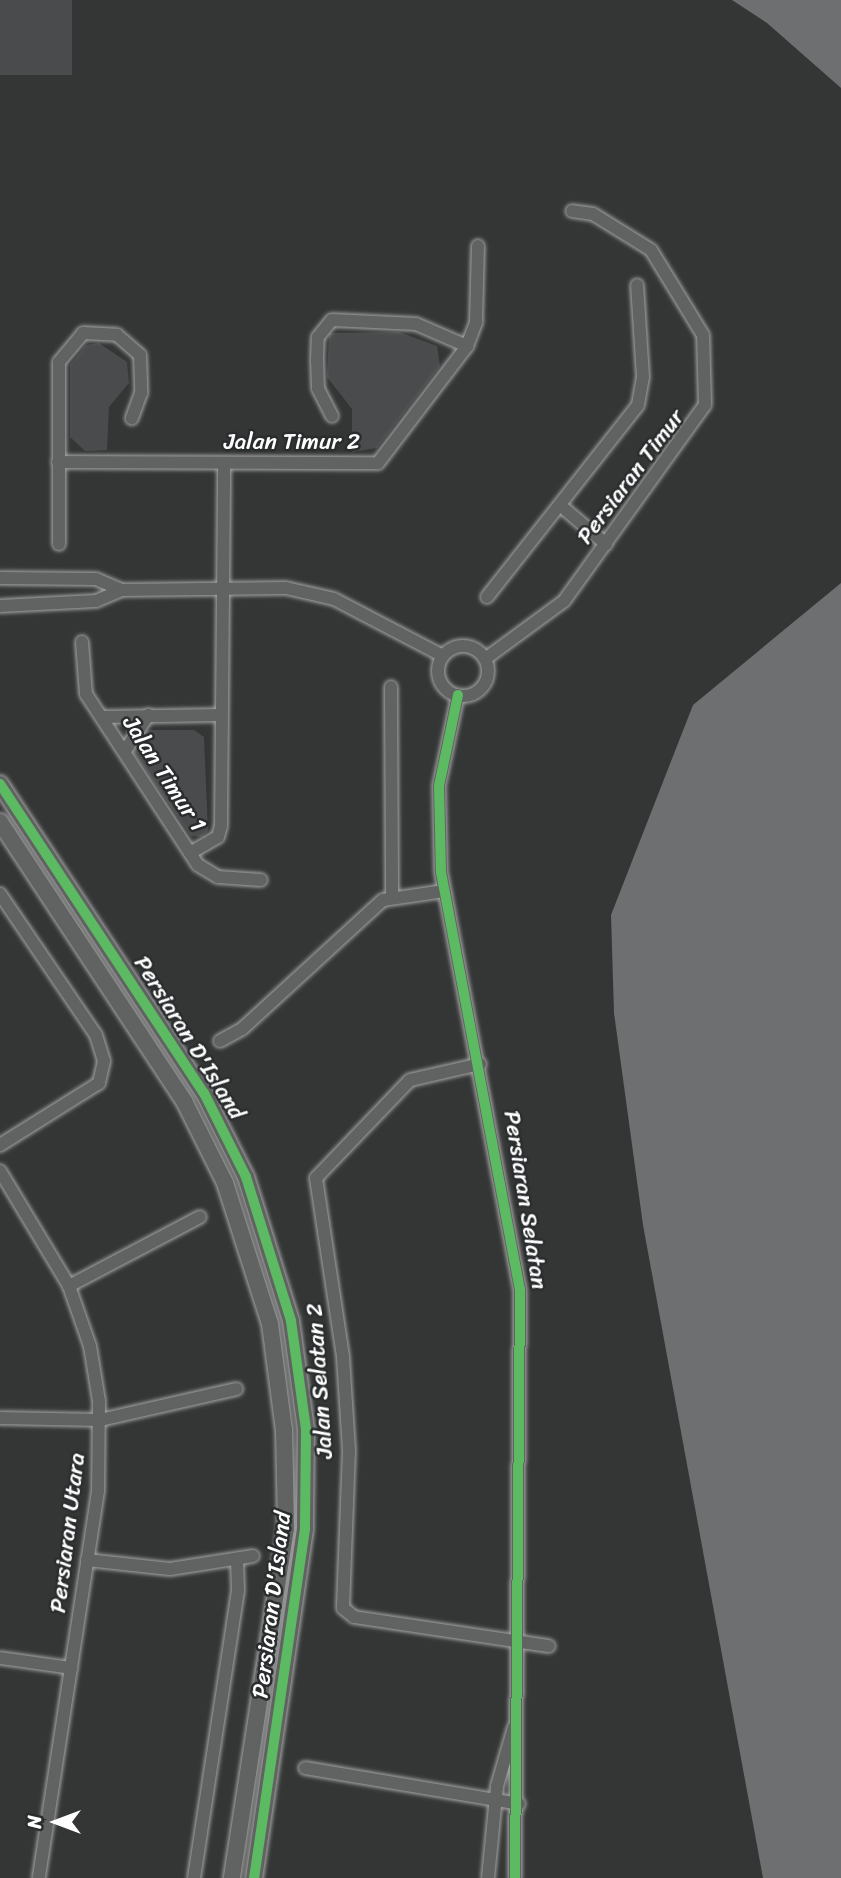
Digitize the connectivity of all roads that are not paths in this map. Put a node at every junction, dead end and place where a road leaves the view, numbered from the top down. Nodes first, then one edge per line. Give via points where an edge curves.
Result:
1 (572, 211) dead end
2 (478, 246) dead end
3 (637, 285) dead end
4 (467, 346) junction
5 (332, 416) dead end
6 (132, 418) dead end
7 (58, 462) junction
8 (224, 463) junction
9 (561, 506) junction
10 (59, 544) dead end
11 (606, 544) junction
12 (0, 578) edge
13 (221, 587) junction
14 (122, 590) junction
15 (488, 597) dead end
16 (0, 606) edge
17 (82, 642) dead end
18 (443, 656) junction
19 (485, 659) junction
20 (391, 687) dead end
21 (458, 695) junction
22 (148, 715) junction
23 (220, 715) junction
24 (102, 717) junction
25 (125, 751) junction
26 (0, 784) edge
27 (0, 822) edge
28 (190, 853) junction
29 (261, 880) dead end
30 (444, 891) junction
31 (0, 894) edge
32 (392, 898) junction
33 (220, 1041) dead end
34 (480, 1064) junction
35 (0, 1145) edge
36 (0, 1171) edge
37 (200, 1217) dead end
38 (69, 1286) junction
39 (237, 1389) dead end
40 (0, 1418) edge
41 (100, 1420) junction
42 (253, 1556) dead end
43 (237, 1559) junction
44 (87, 1560) junction
45 (520, 1642) junction
46 (550, 1646) dead end
47 (0, 1658) edge
48 (71, 1668) junction
49 (516, 1719) junction
50 (305, 1768) dead end
51 (495, 1801) junction
52 (519, 1804) junction
53 (38, 1878) edge
54 (194, 1878) edge
55 (232, 1878) edge
56 (254, 1878) edge
57 (488, 1878) edge
58 (515, 1878) edge

1 - 11 street, Persiaran Timur via 593,215 651,250 706,344 703,416
2 - 4 street, Jalan Timur 2 via 476,322
3 - 9 street via 643,377 638,405
4 - 5 street, Jalan Timur 2 via 416,324 332,320 318,337 317,360 318,387
4 - 8 street, Jalan Timur 2 via 378,463
6 - 7 street via 141,393 139,355 117,335 83,333 59,362
7 - 8 street, Jalan Timur 2
7 - 10 street
8 - 13 street, Jalan Timur 1
9 - 11 street
9 - 15 street
11 - 19 street, Persiaran Timur via 564,601
12 - 14 street via 96,579
13 - 14 street
13 - 18 street via 312,590
13 - 23 street, Jalan Timur 1
14 - 16 street via 96,601
17 - 24 street, Jalan Timur 1 via 82,683
18 - 19 street via 465,646
18 - 21 street via 440,680
19 - 21 street via 485,682
20 - 32 street
21 - 30 street, Persiaran Selatan via 439,786
22 - 23 street, Jalan Timur 1
22 - 24 street, Jalan Timur 1
22 - 25 street
23 - 28 street, Jalan Timur 1 via 221,826 218,837
24 - 25 street, Jalan Timur 1
25 - 28 street, Jalan Timur 1
26 - 56 street, Persiaran D'Island via 204,1093 246,1177 291,1321 306,1429 305,1529
27 - 55 street, Persiaran D'Island via 184,1101 225,1183 270,1324 284,1430 286,1528
28 - 29 street, Jalan Timur 1 via 205,872
30 - 32 street
30 - 34 street, Persiaran Selatan
31 - 35 street via 96,1035 104,1061 99,1083
32 - 33 street
34 - 45 street, Persiaran Selatan via 520,1290
34 - 45 street, Jalan Selatan 2 via 410,1080 320,1168 313,1189 343,1357 349,1451 343,1608 354,1617
36 - 38 street, Persiaran Utara
37 - 38 street
38 - 41 street, Persiaran Utara via 90,1346
39 - 41 street
40 - 41 street
41 - 44 street, Persiaran Utara
42 - 43 street
43 - 44 street via 170,1569
43 - 54 street via 238,1590
44 - 48 street, Persiaran Utara
45 - 46 street
45 - 49 street, Persiaran Selatan
47 - 48 street
48 - 53 street, Persiaran Utara
49 - 51 street
49 - 52 street
50 - 51 street
51 - 52 street
51 - 57 street
52 - 58 street

